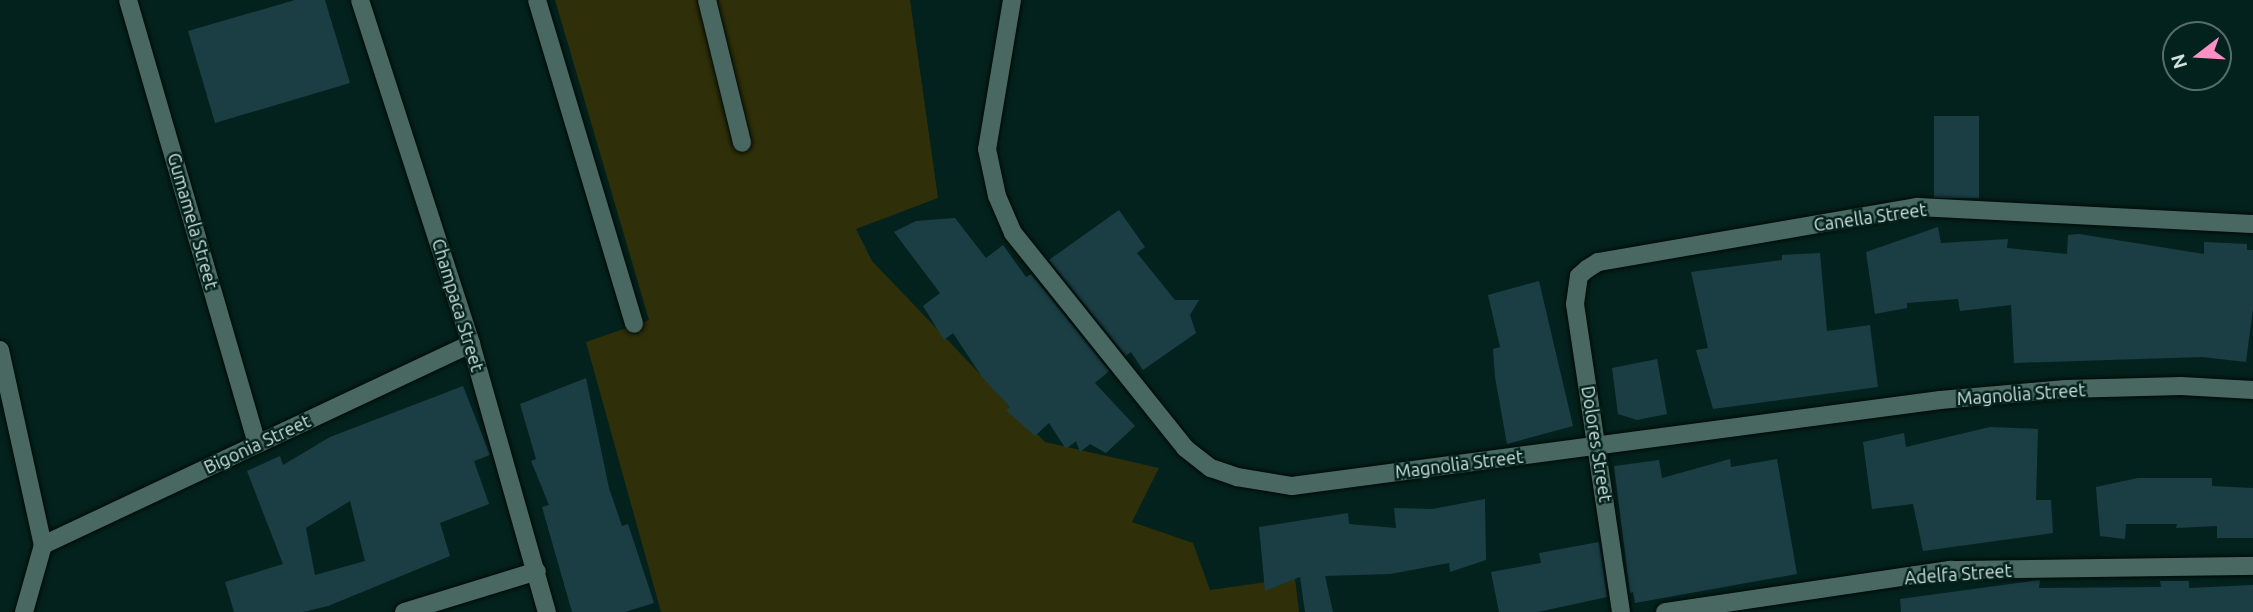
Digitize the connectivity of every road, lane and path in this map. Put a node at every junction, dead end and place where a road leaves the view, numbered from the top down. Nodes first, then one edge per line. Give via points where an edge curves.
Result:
1 (128, 0) edge
2 (360, 0) edge
3 (537, 0) edge
4 (707, 0) edge
5 (1012, 0) edge
6 (742, 144) dead end
7 (2253, 223) edge
8 (1579, 276) joint
9 (635, 324) dead end
10 (471, 344) junction
11 (0, 350) edge
12 (2253, 390) edge
13 (257, 443) junction
14 (1598, 446) junction
15 (43, 545) junction
16 (2253, 566) edge
17 (537, 571) junction
18 (24, 612) edge
19 (404, 612) edge
20 (547, 612) edge
21 (1621, 612) edge
22 (1665, 612) edge

1 - 13 street, Gumamela Street
2 - 10 street, Champaca Street
3 - 9 street
4 - 6 street
5 - 14 street, Magnolia Street via 987,149 997,196 1013,233 1037,264 1185,447 1211,468 1292,486
7 - 8 street, Canella Street via 1917,206 1598,262
8 - 14 street, Dolores Street via 1575,304
10 - 13 street, Bigonia Street
10 - 17 street, Champaca Street
11 - 15 street
12 - 14 street, Magnolia Street via 2181,386 2024,393
13 - 15 street, Bigonia Street
14 - 21 street, Dolores Street
15 - 18 street
16 - 22 street, Adelfa Street via 1951,570
17 - 19 street
17 - 20 street, Champaca Street

